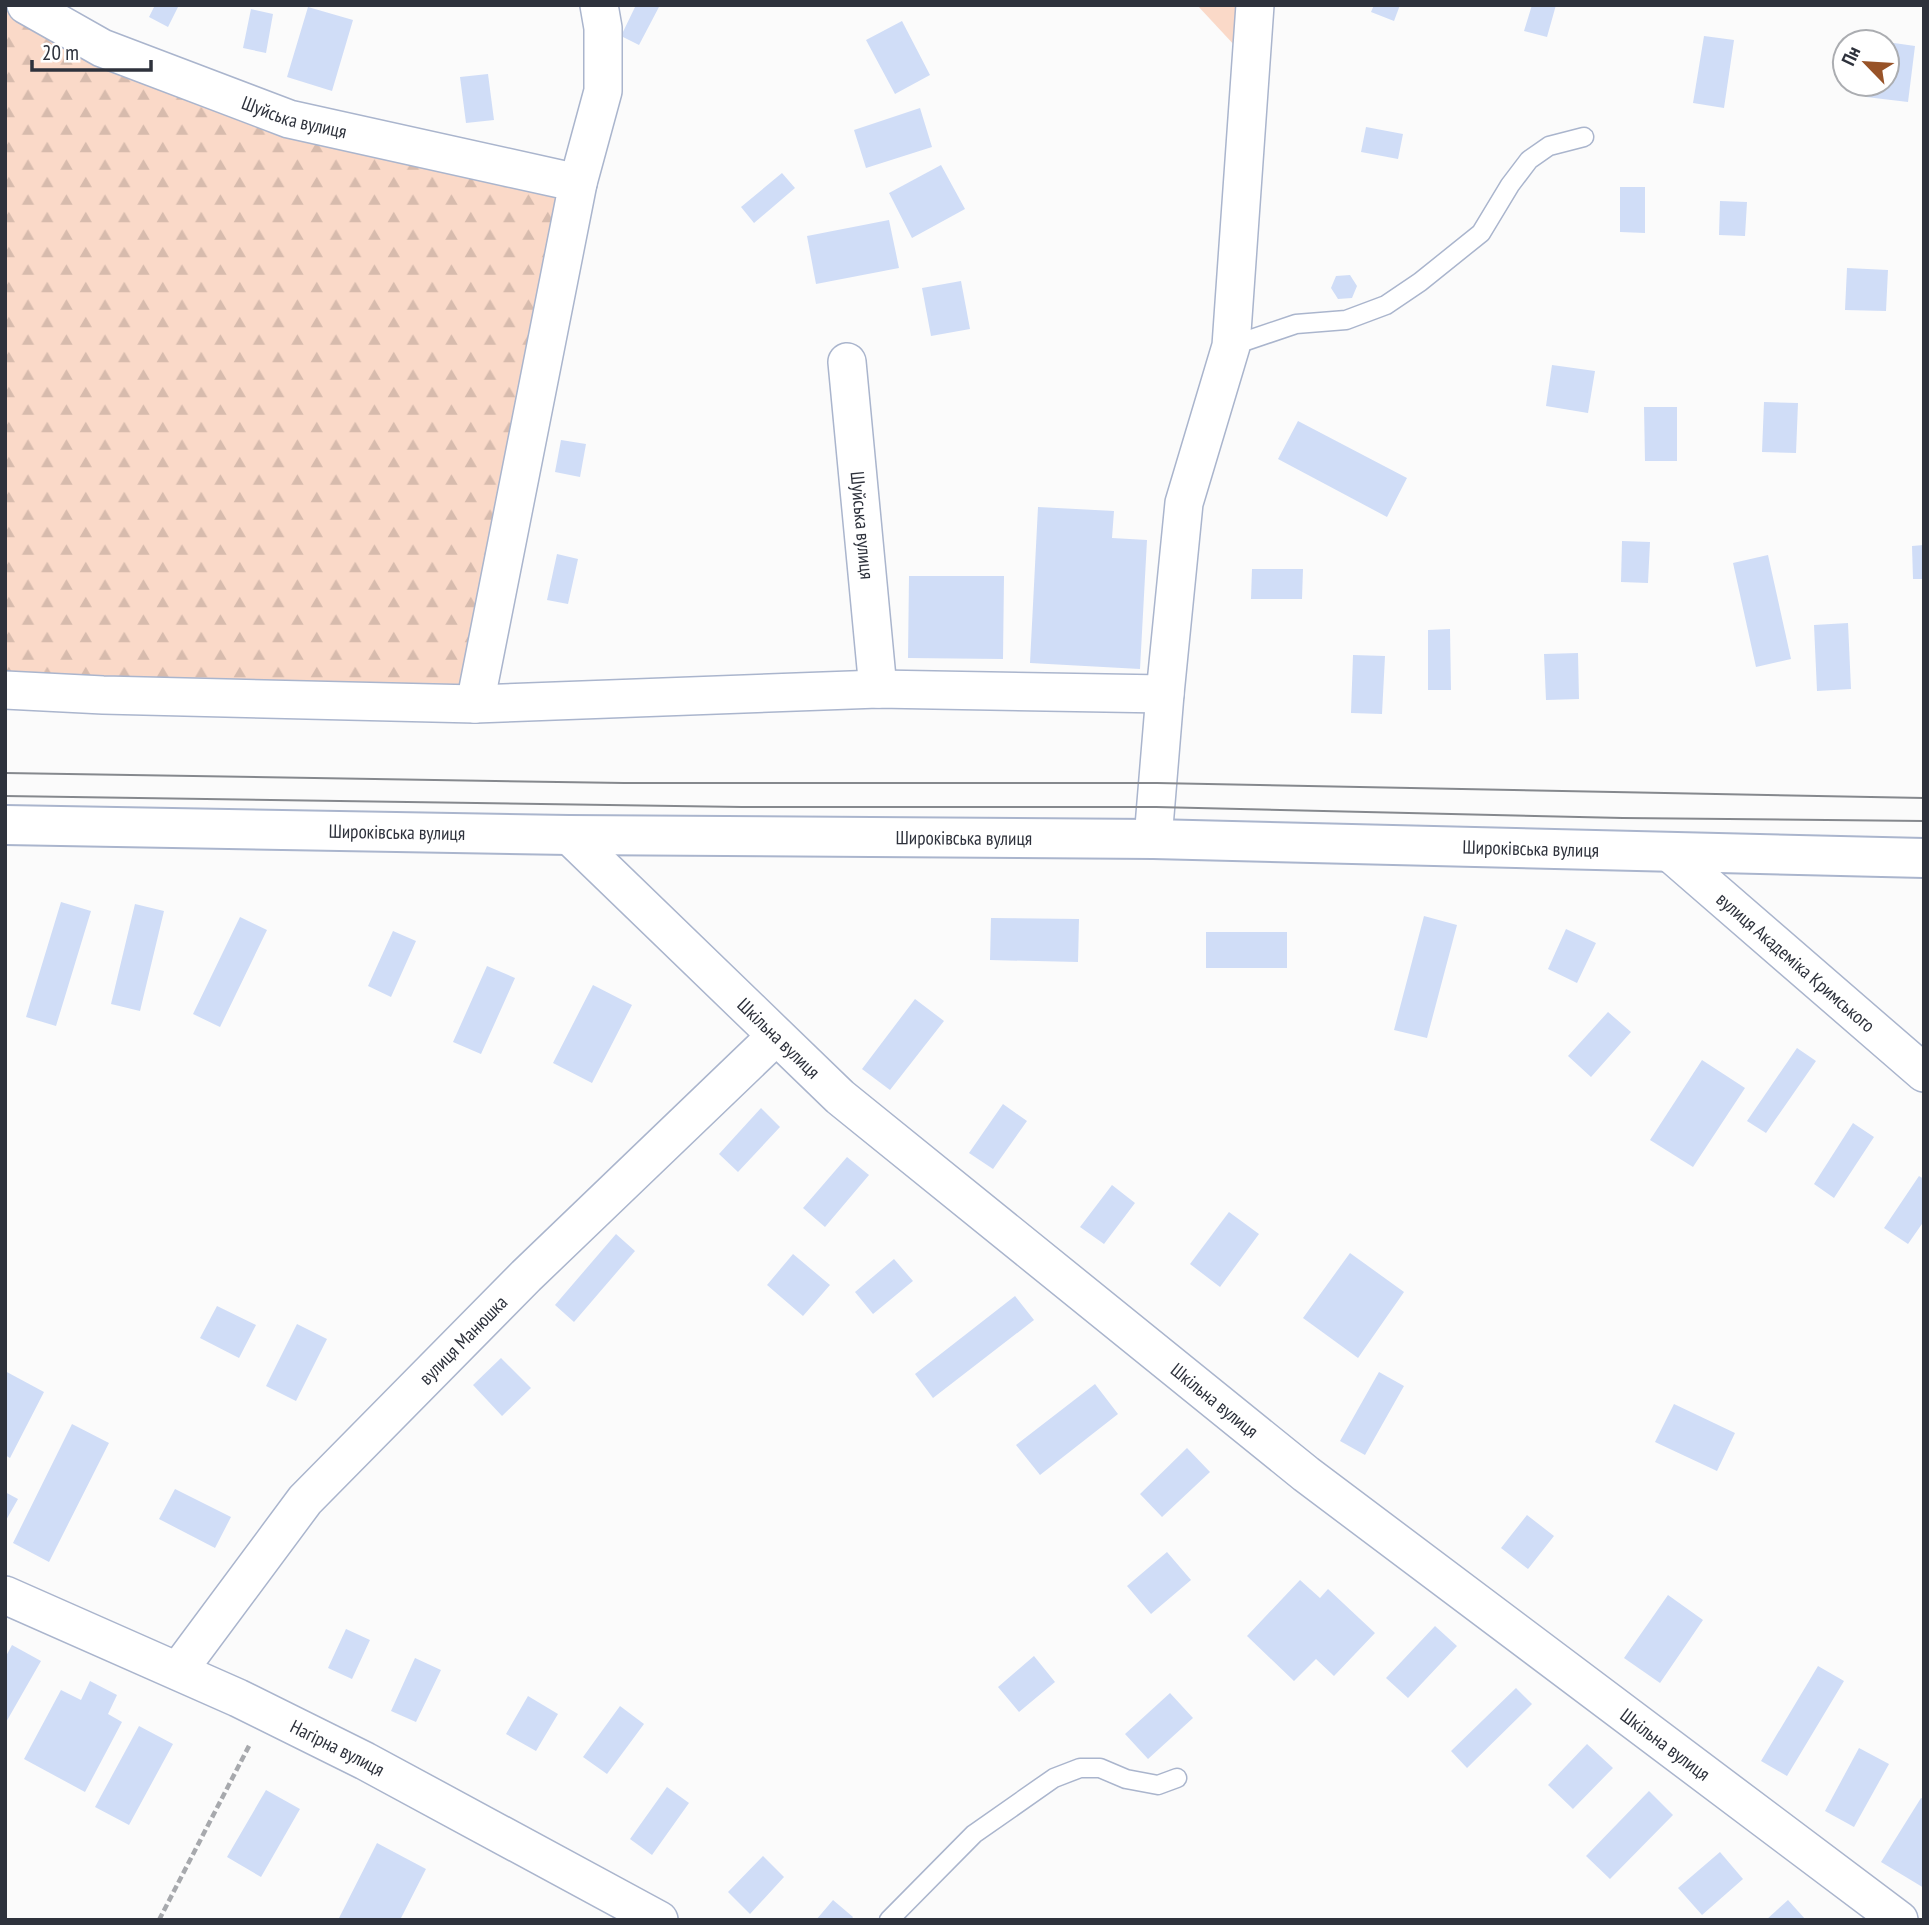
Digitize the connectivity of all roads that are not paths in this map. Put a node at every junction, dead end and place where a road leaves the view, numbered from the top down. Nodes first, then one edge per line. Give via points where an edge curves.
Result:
1 (26, 5) edge
2 (599, 5) edge
3 (1255, 5) edge
4 (1584, 137) dead end
5 (578, 183) junction
6 (1231, 346) junction
7 (847, 362) dead end
8 (878, 689) junction
9 (5, 690) edge
10 (1165, 694) junction
11 (475, 705) junction
12 (5, 824) edge
13 (569, 835) junction
14 (1153, 839) junction
15 (1669, 852) junction
16 (1924, 858) edge
17 (776, 1036) junction
18 (1924, 1073) edge
19 (5, 1595) edge
20 (178, 1671) junction
21 (1177, 1778) dead end
22 (659, 1920) edge
23 (889, 1920) edge
24 (1899, 1920) edge

1 - 5 street, Шуйська вулиця via 102,48 289,119
2 - 5 street via 603,92
3 - 6 street
4 - 6 lane via 1549,146 1529,160 1480,233 1386,304 1346,320 1296,324
5 - 11 street
6 - 10 street via 1184,503
7 - 8 street, Шуйська вулиця
8 - 10 street
8 - 11 street
9 - 11 street
10 - 14 street
12 - 13 main road, Широківська вулиця
13 - 14 main road, Широківська вулиця
13 - 17 street, Шкільна вулиця
14 - 15 main road, Широківська вулиця
15 - 16 main road, Широківська вулиця
15 - 18 street, вулиця Академіка Кримського
17 - 20 street, вулиця Манюшка via 526,1276 305,1500
17 - 24 street, Шкільна вулиця via 840,1097 1306,1474
19 - 20 street, Нагірна вулиця
20 - 22 street, Нагірна вулиця via 377,1768
21 - 23 lane via 1158,1785 1100,1768 1080,1768 1055,1778 974,1834

